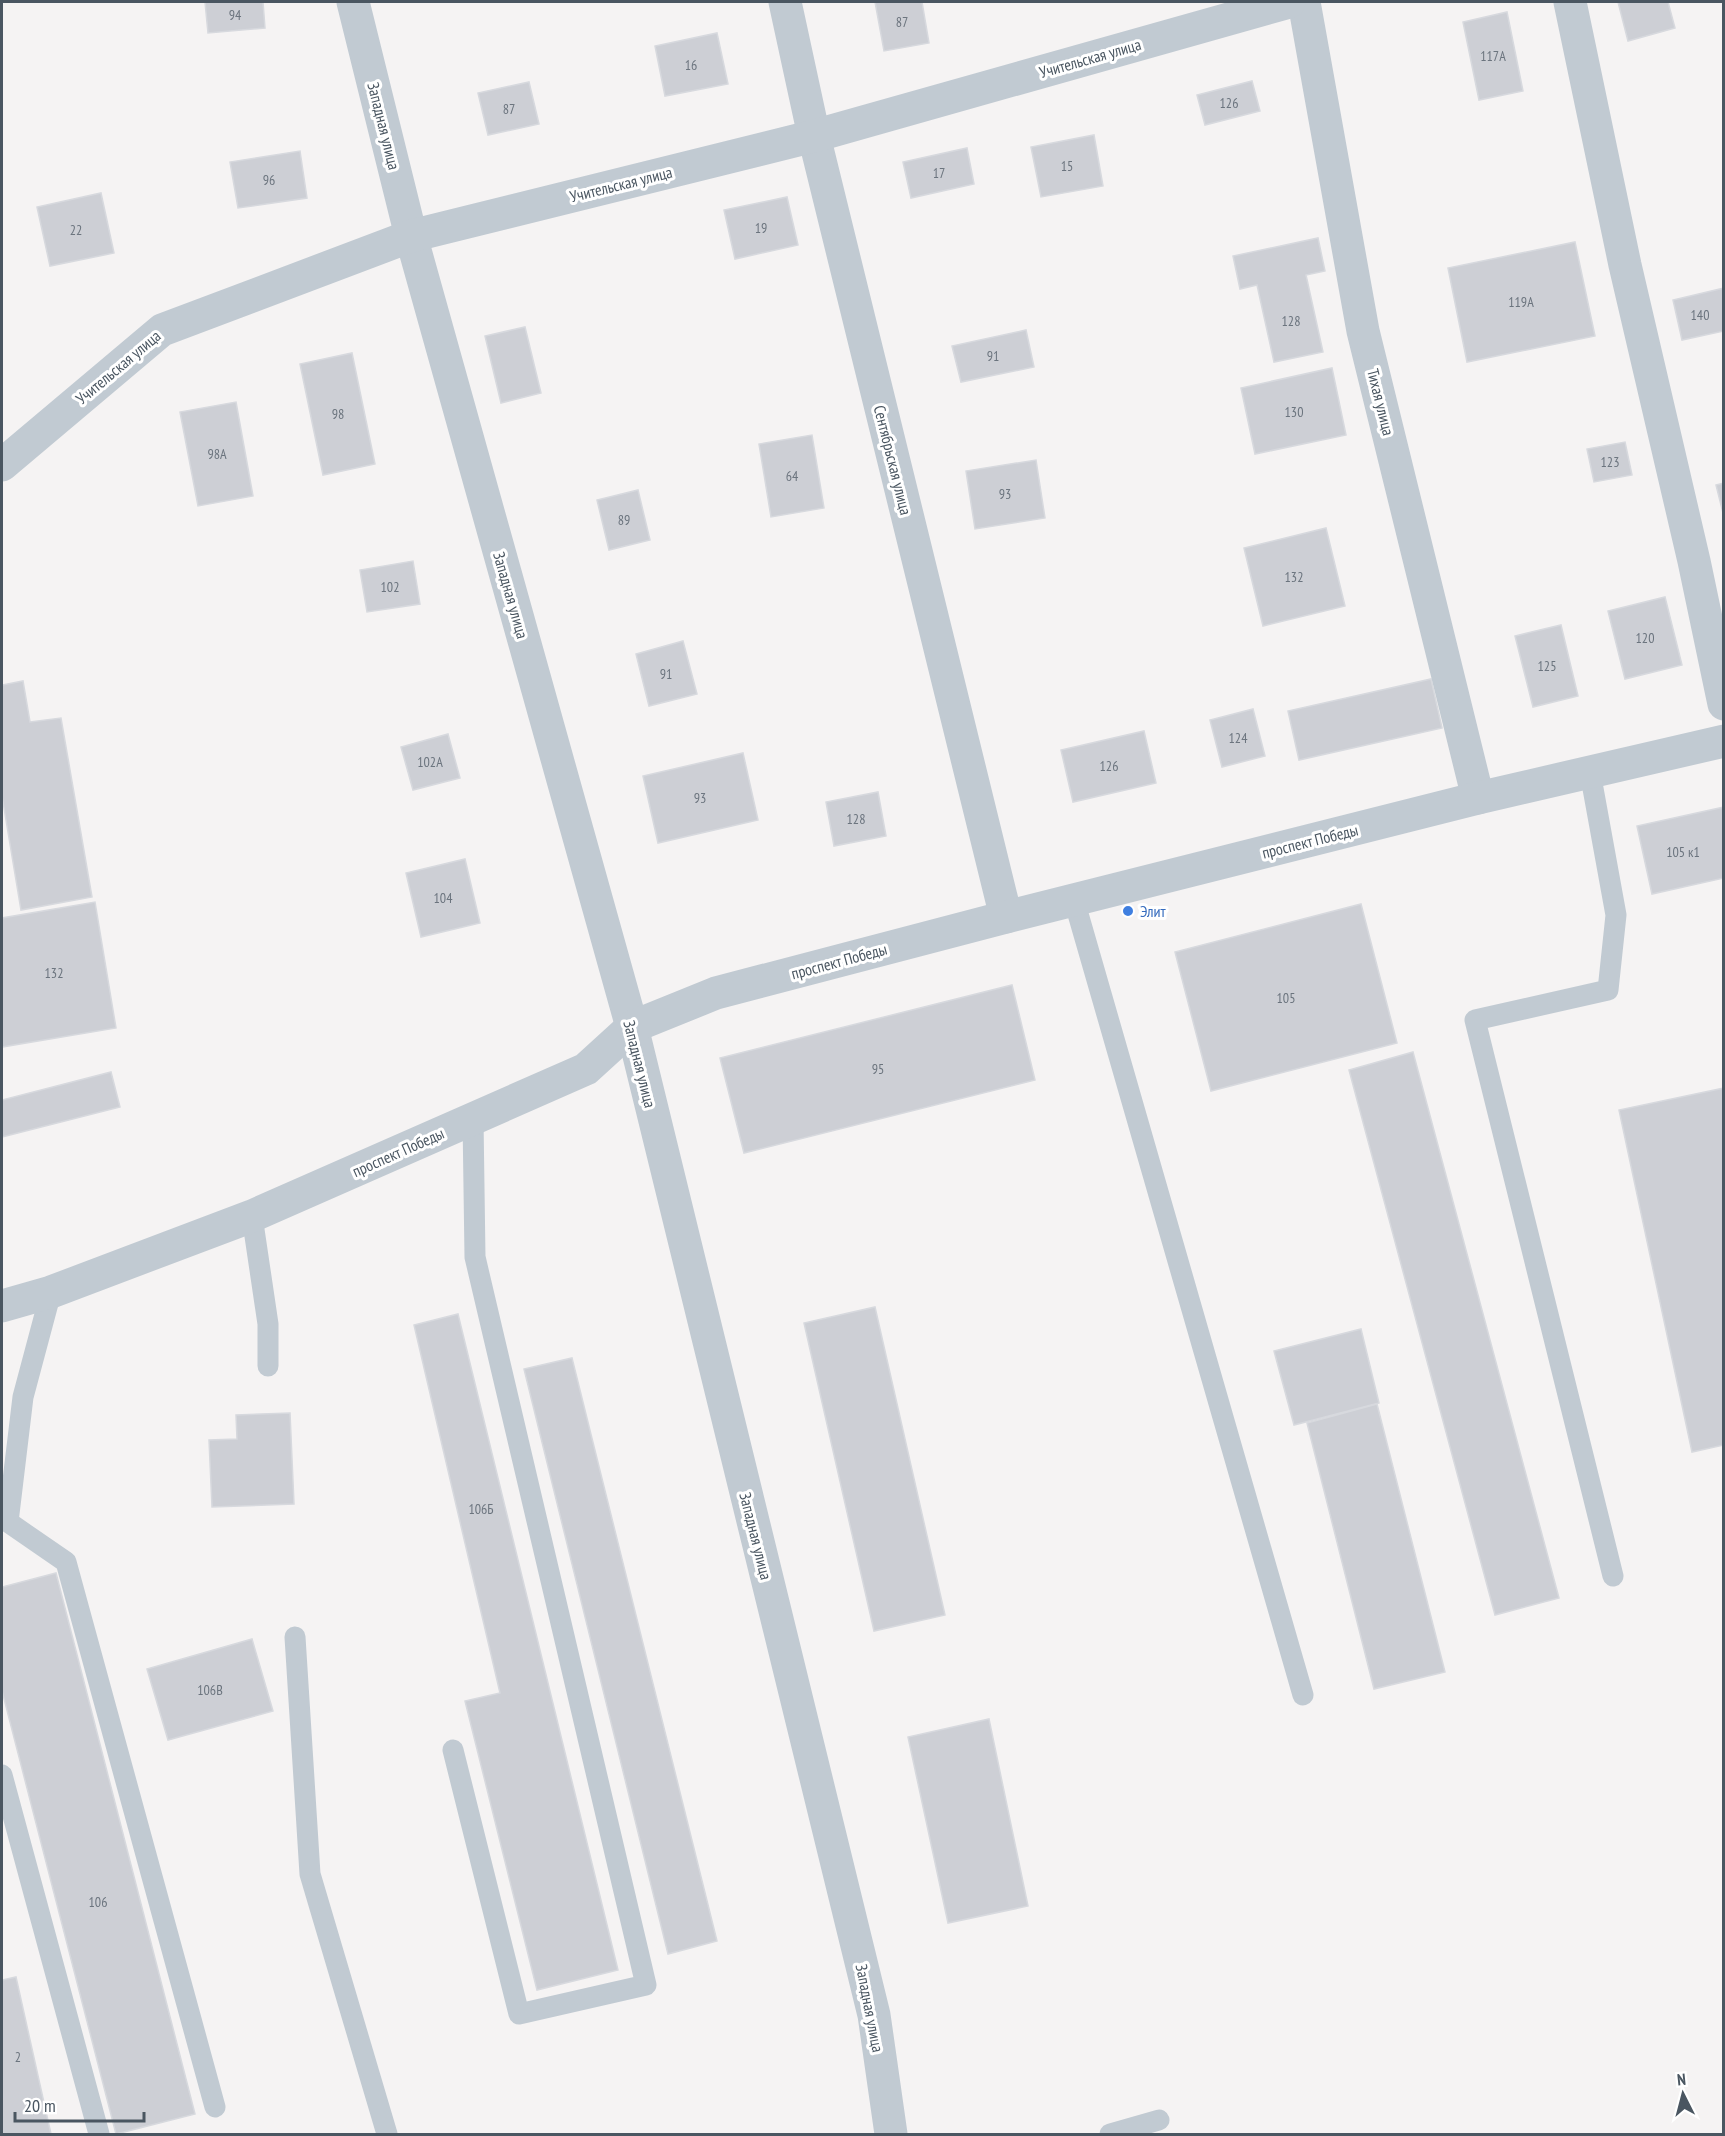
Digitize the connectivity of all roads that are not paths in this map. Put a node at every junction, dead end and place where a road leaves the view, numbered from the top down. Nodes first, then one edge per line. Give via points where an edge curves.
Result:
1 (353, 2) edge
2 (785, 2) edge
3 (1289, 2) edge
4 (1304, 2) edge
5 (1570, 2) edge
6 (814, 136) junction
7 (411, 236) junction
8 (2, 465) edge
9 (1724, 704) edge
10 (1724, 741) edge
11 (1590, 772) junction
12 (1478, 798) junction
13 (1074, 900) junction
14 (1006, 917) junction
15 (632, 1027) junction
16 (473, 1119) junction
17 (252, 1216) junction
18 (51, 1292) junction
19 (2, 1306) edge
20 (268, 1366) dead end
21 (5, 1527) edge
22 (1613, 1576) dead end
23 (295, 1637) dead end
24 (1303, 1695) dead end
25 (453, 1750) dead end
26 (2, 1775) edge
27 (215, 2107) dead end
28 (1159, 2120) dead end
29 (99, 2134) edge
30 (387, 2134) edge
31 (891, 2134) edge
32 (1110, 2134) edge

1 - 7 street, Западная улица
2 - 6 street, Сентябрьская улица
3 - 6 street, Учительская улица
4 - 12 street, Тихая улица via 1364,331
5 - 9 street
6 - 7 street, Учительская улица
6 - 14 street, Сентябрьская улица
7 - 8 street, Учительская улица via 162,330
7 - 15 street, Западная улица
10 - 11 street, проспект Победы
11 - 12 street, проспект Победы
11 - 22 lane via 1616,915 1608,990 1475,1020
12 - 13 street, проспект Победы
13 - 14 street, проспект Победы
13 - 24 lane
14 - 15 street, проспект Победы via 716,993
15 - 16 street, проспект Победы via 586,1069
15 - 31 street, Западная улица via 874,2014
16 - 17 street, проспект Победы
16 - 25 lane via 475,1257 646,1985 519,2014
17 - 18 street, проспект Победы
17 - 20 lane via 268,1324
18 - 19 street, проспект Победы
18 - 21 lane via 23,1397
21 - 27 lane via 66,1562
23 - 30 lane via 310,1874
26 - 29 lane
28 - 32 lane

